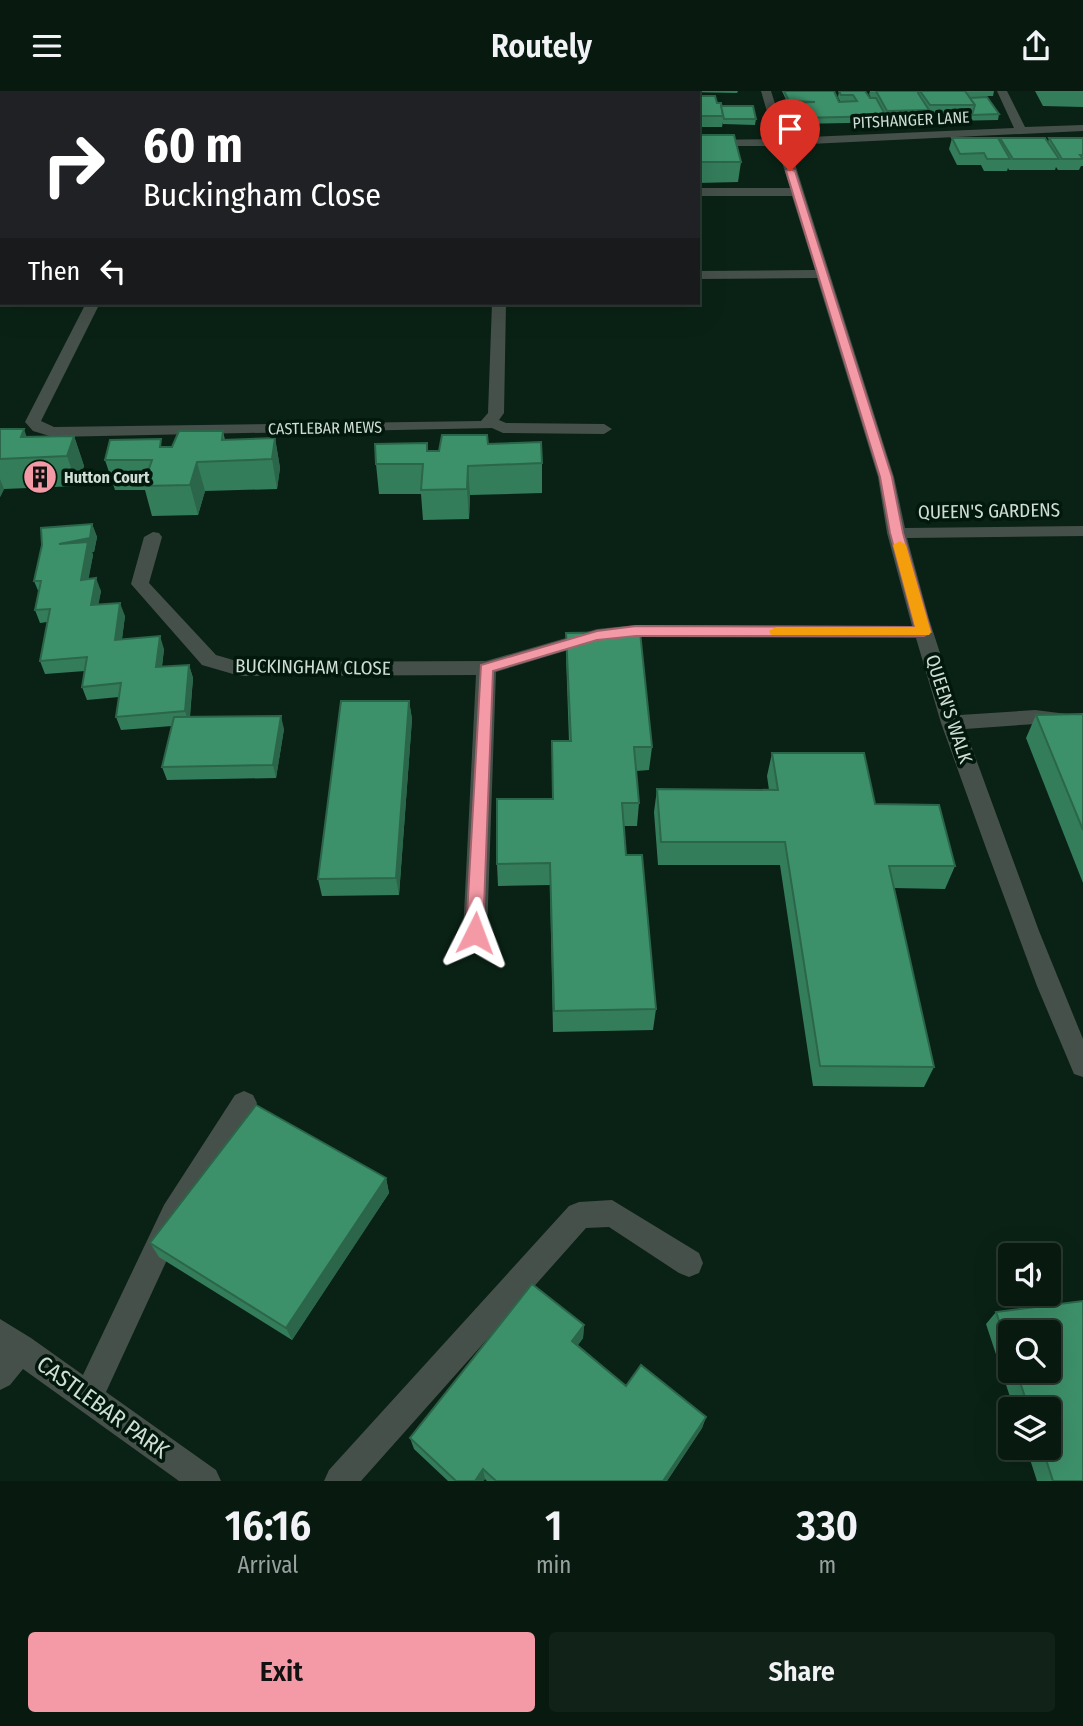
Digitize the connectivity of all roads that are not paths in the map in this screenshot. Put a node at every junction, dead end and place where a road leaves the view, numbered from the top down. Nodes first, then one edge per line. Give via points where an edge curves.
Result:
1 (766, 91) edge
2 (1002, 91) edge
3 (1083, 128) edge
4 (1021, 131) junction
5 (781, 142) junction
6 (700, 143) edge
7 (797, 191) junction
8 (700, 192) edge
9 (821, 274) junction
10 (700, 275) edge
11 (92, 305) edge
12 (499, 305) edge
13 (490, 421) junction
14 (604, 429) dead end
15 (1083, 531) edge
16 (896, 533) junction
17 (153, 537) dead end
18 (924, 632) junction
19 (486, 668) junction
20 (951, 723) junction
21 (1083, 723) edge
22 (475, 933) dead end
23 (1083, 1066) edge
24 (244, 1103) dead end
25 (689, 1263) dead end
26 (10, 1341) edge
27 (0, 1375) edge
28 (88, 1397) junction
29 (205, 1481) edge
30 (340, 1481) edge

1 - 5 street, QUEEN'S WALK
2 - 4 street
3 - 4 street, PITSHANGER LANE
4 - 5 street, PITSHANGER LANE
5 - 6 street, PITSHANGER LANE
5 - 7 street, QUEEN'S WALK
7 - 8 street
7 - 9 street, QUEEN'S WALK
9 - 10 street
9 - 16 street, QUEEN'S WALK via 886,477
11 - 13 street, CASTLEBAR MEWS via 33,422 39,428 54,432 486,426
12 - 13 street via 496,412
13 - 14 street via 503,428
15 - 16 street, QUEEN'S GARDENS
16 - 18 street, QUEEN'S WALK
17 - 19 street, BUCKINGHAM CLOSE via 141,584 209,660 240,669
18 - 19 street, BUCKINGHAM CLOSE via 636,631 597,635
18 - 20 street, QUEEN'S WALK
19 - 22 street
20 - 21 street via 1035,717
20 - 23 street, QUEEN'S WALK via 1059,1016
24 - 28 street via 174,1214
25 - 30 street via 612,1213 579,1215
26 - 27 street
26 - 28 street, CASTLEBAR PARK
28 - 29 street, CASTLEBAR PARK

